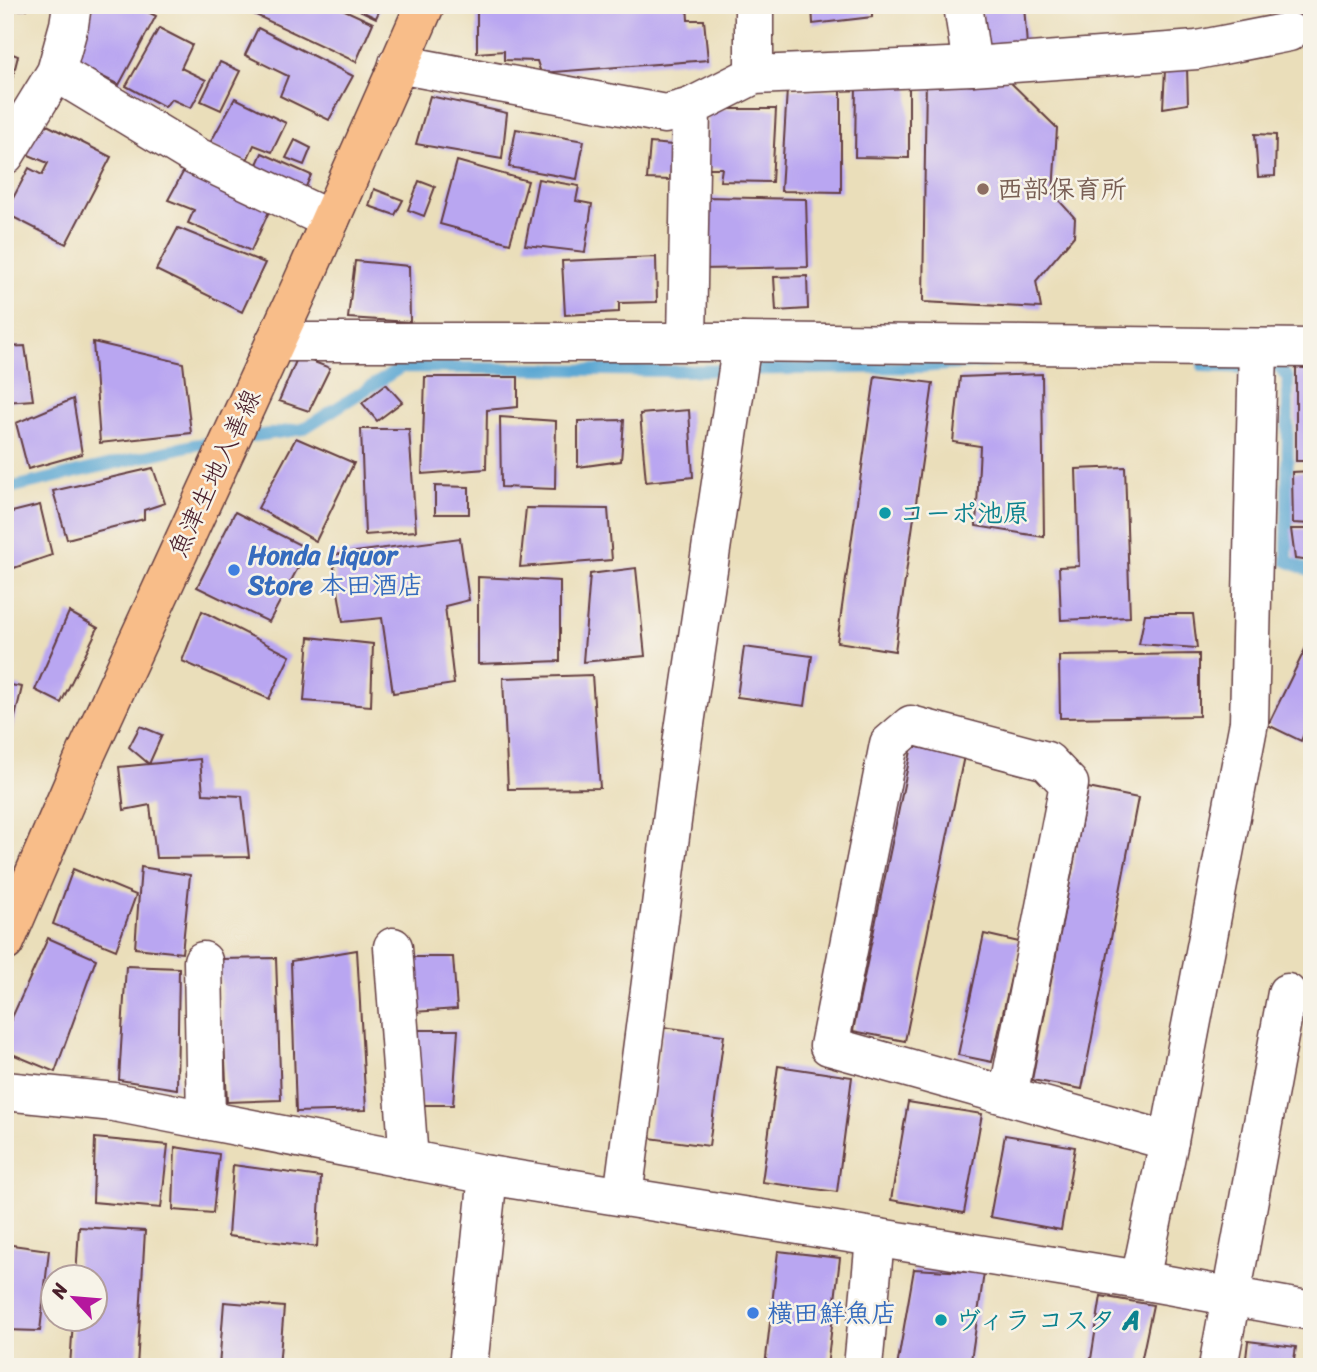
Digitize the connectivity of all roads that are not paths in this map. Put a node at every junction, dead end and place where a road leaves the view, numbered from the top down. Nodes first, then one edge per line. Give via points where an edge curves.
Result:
1 (72, 5) edge
2 (425, 5) edge
3 (754, 5) edge
4 (963, 5) edge
5 (1289, 32) dead end
6 (398, 64) junction
7 (972, 66) junction
8 (56, 72) junction
9 (754, 75) junction
10 (691, 107) junction
11 (5, 155) edge
12 (330, 220) junction
13 (275, 342) junction
14 (687, 342) junction
15 (742, 342) junction
16 (1258, 348) junction
17 (1312, 348) edge
18 (7, 934) edge
19 (393, 947) dead end
20 (203, 961) dead end
21 (1287, 993) dead end
22 (5, 1091) edge
23 (1008, 1096) junction
24 (206, 1120) junction
25 (1169, 1141) junction
26 (409, 1160) junction
27 (488, 1175) junction
28 (623, 1196) junction
29 (875, 1239) junction
30 (1140, 1280) junction
31 (1231, 1296) junction
32 (1312, 1311) edge
33 (468, 1367) edge
34 (863, 1367) edge
35 (1218, 1367) edge

1 - 8 street
2 - 6 main road, 魚津生地入善線
3 - 9 street
4 - 7 street
5 - 7 street via 1197,50
6 - 10 street via 665,114
6 - 12 main road, 魚津生地入善線
7 - 9 street
8 - 11 street
8 - 12 street via 195,156
9 - 10 street
10 - 14 street
12 - 13 main road, 魚津生地入善線
13 - 14 street
13 - 18 main road, 魚津生地入善線
14 - 15 street
15 - 16 street
15 - 28 street via 683,737
16 - 17 street
16 - 25 street via 1249,722
19 - 26 street
20 - 24 street
21 - 31 street
22 - 24 street via 114,1102
23 - 23 street via 829,1046 889,744 911,725 1047,761 1069,783
23 - 25 street
24 - 26 street
25 - 30 street
26 - 27 street
27 - 28 street
27 - 33 street
28 - 29 street
29 - 30 street
29 - 34 street
30 - 31 street
31 - 32 street
31 - 35 street

